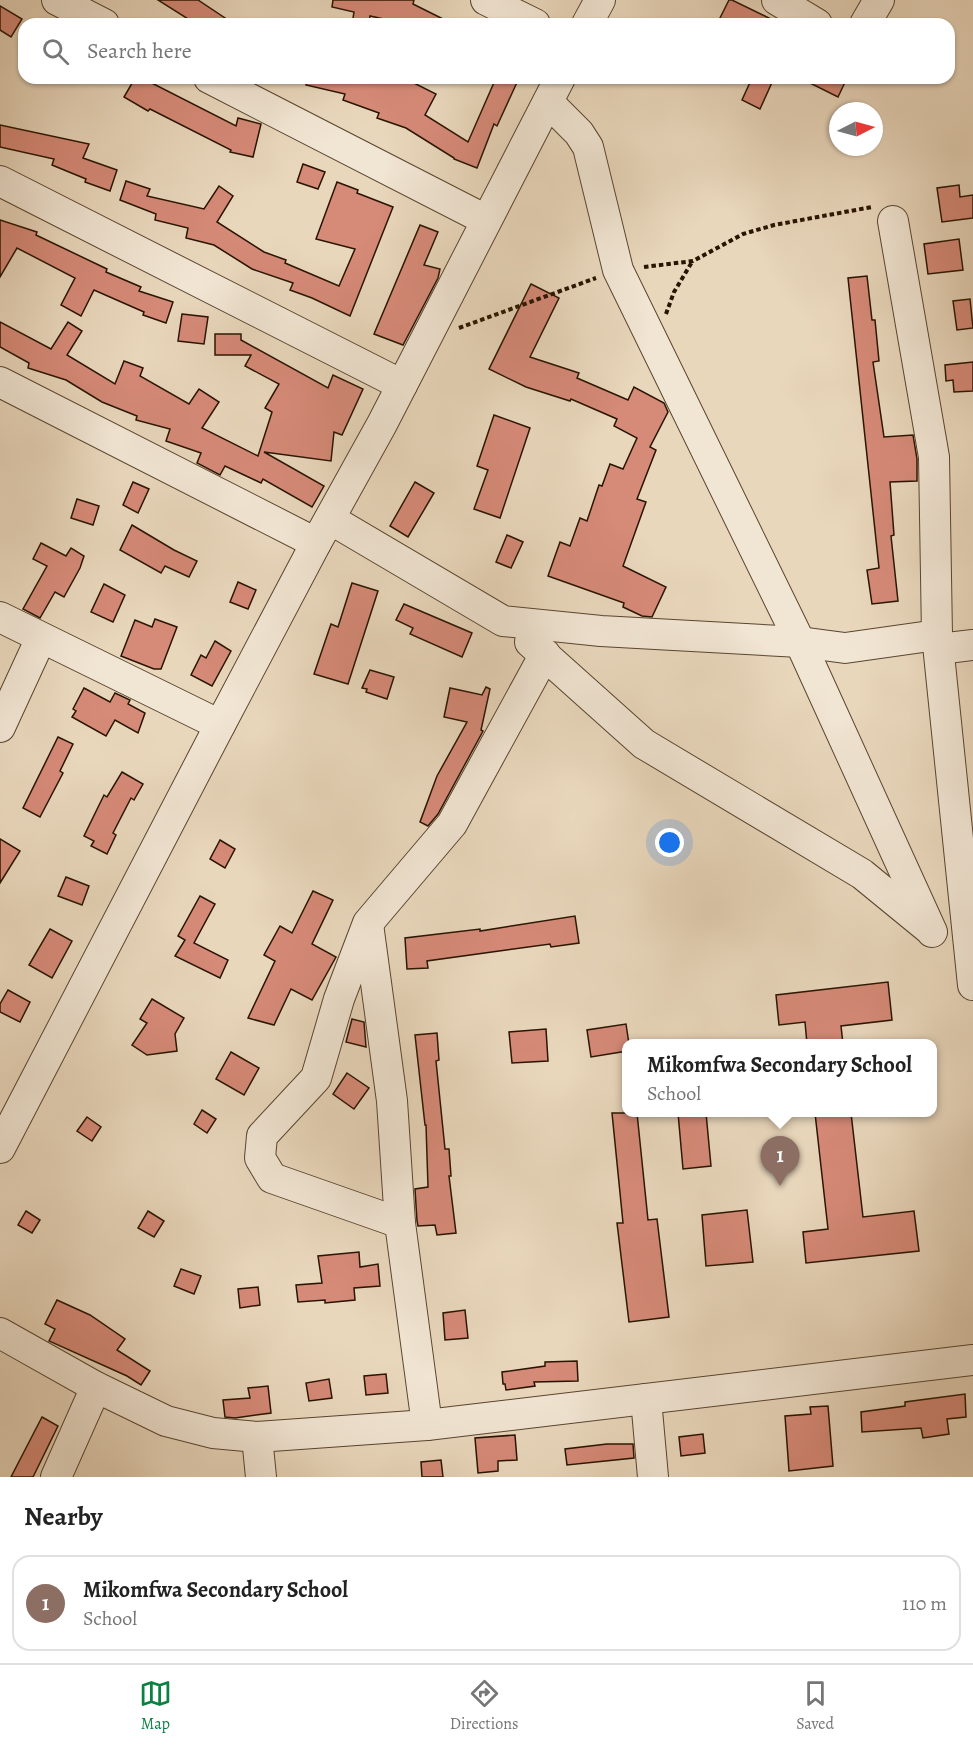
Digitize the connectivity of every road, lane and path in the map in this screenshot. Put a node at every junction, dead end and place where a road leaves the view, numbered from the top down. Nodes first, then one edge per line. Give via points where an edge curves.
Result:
1 (57, 0) edge
2 (486, 0) edge
3 (600, 0) edge
4 (777, 0) edge
5 (879, 0) edge
6 (92, 18) edge
7 (523, 18) edge
8 (590, 18) edge
9 (807, 18) edge
10 (868, 18) edge
11 (221, 84) edge
12 (554, 90) edge
13 (0, 181) edge
14 (486, 220) junction
15 (893, 221) joint
16 (693, 261) junction
17 (618, 270) junction
18 (426, 339) junction
19 (656, 347) junction
20 (0, 382) edge
21 (402, 385) junction
22 (323, 531) junction
23 (0, 617) edge
24 (504, 621) junction
25 (41, 638) junction
26 (800, 642) junction
27 (938, 642) junction
28 (973, 645) edge
29 (545, 654) junction
30 (220, 725) junction
31 (0, 727) edge
32 (368, 923) junction
33 (932, 932) junction
34 (968, 938) junction
35 (973, 985) edge
36 (0, 1148) edge
37 (400, 1223) junction
38 (0, 1333) edge
39 (973, 1360) edge
40 (96, 1386) junction
41 (646, 1399) junction
42 (427, 1425) junction
43 (257, 1437) junction
44 (56, 1477) edge
45 (261, 1477) edge
46 (652, 1477) edge

1 - 6 street
2 - 7 street
3 - 8 street
4 - 9 street
5 - 10 street
11 - 14 street
12 - 14 street
12 - 17 street via 588,147
13 - 21 street
14 - 18 street
15 - 16 path via 872,207 774,225 743,234
15 - 27 street via 934,457
16 - 17 path
16 - 19 path via 674,292
17 - 18 path
17 - 19 street
18 - 21 street
19 - 26 street
20 - 22 street
21 - 22 street
22 - 24 street
22 - 30 street
23 - 25 street
24 - 26 street via 601,631
24 - 29 street
25 - 30 street
25 - 31 street
26 - 27 street via 845,648
26 - 33 street
27 - 28 street
27 - 34 street
29 - 32 street via 452,824
29 - 33 street via 644,744 862,874
30 - 36 street
32 - 37 street via 392,1101
32 - 37 street via 339,999 316,1078 262,1136 260,1158 272,1178
33 - 34 street
34 - 35 street
37 - 42 street
38 - 40 street
39 - 41 street
40 - 43 street via 166,1420 213,1433
40 - 44 street
41 - 42 street
41 - 46 street
42 - 43 street
43 - 45 street

